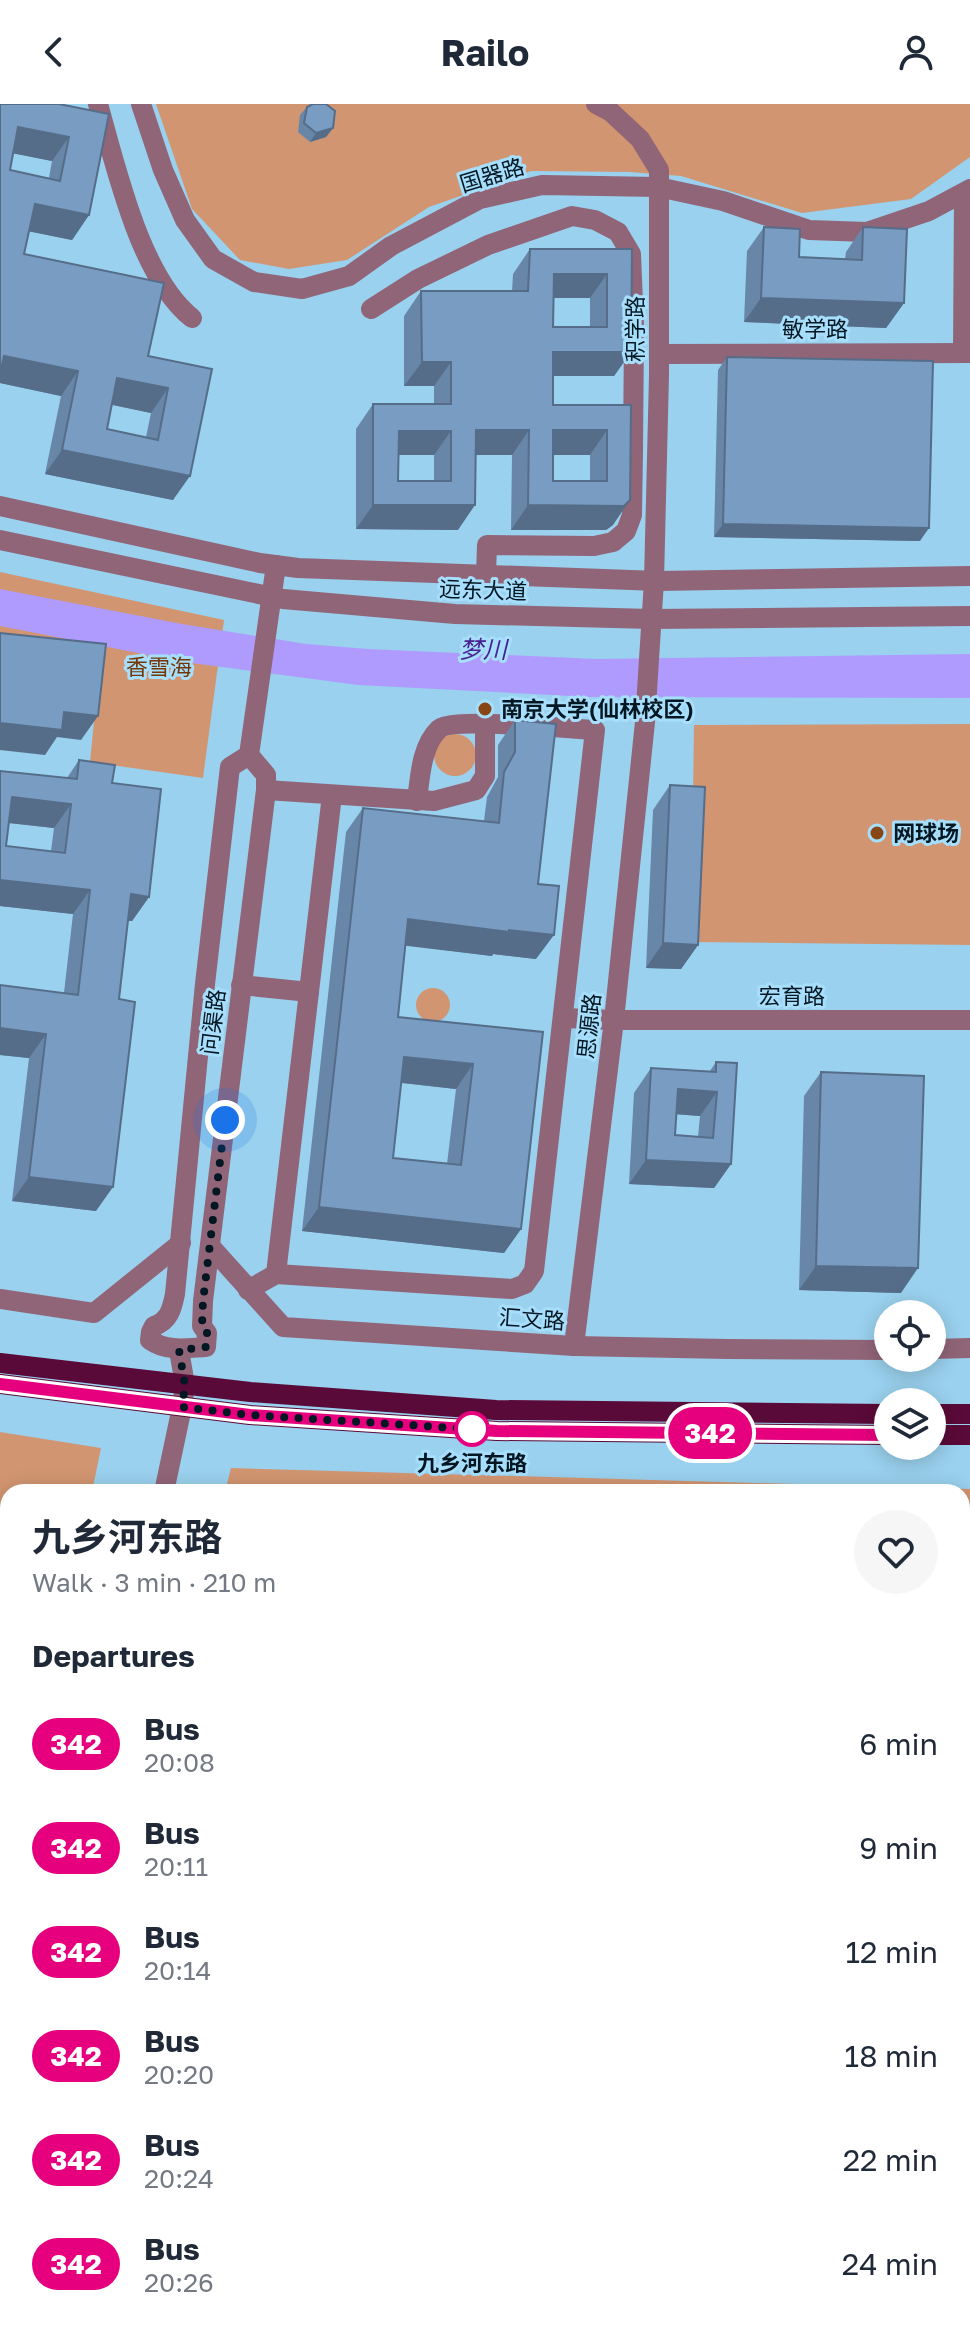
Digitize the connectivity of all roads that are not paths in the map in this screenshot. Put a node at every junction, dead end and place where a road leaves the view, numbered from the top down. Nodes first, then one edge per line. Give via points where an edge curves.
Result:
1 (98, 104) edge
2 (141, 104) edge
3 (596, 104) edge
4 (658, 187) junction
5 (967, 192) edge
6 (371, 309) dead end
7 (192, 318) dead end
8 (966, 353) edge
9 (660, 354) junction
10 (0, 506) edge
11 (0, 540) edge
12 (276, 565) junction
13 (486, 575) junction
14 (970, 576) edge
15 (654, 581) junction
16 (272, 597) junction
17 (970, 616) edge
18 (652, 619) junction
19 (651, 641) joint
20 (485, 724) junction
21 (249, 755) junction
22 (266, 790) junction
23 (332, 795) junction
24 (417, 801) junction
25 (241, 985) junction
26 (309, 992) junction
27 (563, 1018) junction
28 (614, 1020) junction
29 (970, 1020) edge
30 (181, 1243) junction
31 (210, 1246) junction
32 (276, 1274) junction
33 (248, 1290) junction
34 (0, 1299) edge
35 (574, 1346) junction
36 (970, 1348) edge
37 (946, 1349) edge
38 (179, 1350) junction
39 (874, 1350) edge
40 (0, 1363) edge
41 (0, 1384) edge
42 (185, 1385) junction
43 (182, 1407) junction
44 (874, 1414) edge
45 (946, 1414) edge
46 (970, 1414) edge
47 (874, 1435) edge
48 (946, 1435) edge
49 (970, 1435) edge
50 (166, 1484) edge

1 - 7 street via 141,241 156,273
2 - 4 street, 国器路 via 185,220 213,259 254,282 302,289 349,276 391,246 480,199 542,185
3 - 4 street, 积学路 via 640,139 659,170
4 - 5 street, 国器路 via 723,201 809,230 867,232
4 - 9 street, 积学路
5 - 8 street
6 - 13 street via 488,245 572,216 618,232 631,254 633,468 632,515 626,531 613,542 594,546 487,545
8 - 9 street, 敏学路
9 - 15 street, 积学路
10 - 12 street, 远东大道
11 - 16 street, 远东大道
12 - 13 street, 远东大道
12 - 16 street, 问渠路
13 - 15 street, 远东大道
14 - 15 street, 远东大道
15 - 18 street, 积学路
16 - 18 street, 远东大道 via 455,614
16 - 21 street, 问渠路
17 - 18 street, 远东大道
18 - 19 street, 积学路
19 - 28 street, 思源路
20 - 24 street via 440,727 430,741
20 - 24 street via 485,776 476,790
20 - 27 street via 595,730
21 - 22 street via 266,775
21 - 30 street, 问渠路 via 230,767
22 - 23 street
22 - 25 street, 问渠路
23 - 24 street
23 - 26 street
25 - 26 street
25 - 31 street, 问渠路
26 - 32 street
27 - 28 street, 宏育路
27 - 32 street via 534,1271 525,1284 512,1289
28 - 29 street, 宏育路
28 - 35 street, 思源路
30 - 34 street via 94,1313
30 - 38 street, 问渠路 via 172,1310 154,1326 150,1340
31 - 33 street, 汇文路
31 - 38 street, 问渠路 via 202,1326 206,1347
32 - 33 street
33 - 35 street, 汇文路 via 283,1327
35 - 39 street, 汇文路
36 - 37 street
38 - 42 street
40 - 42 main road
41 - 43 main road
42 - 43 street
42 - 44 main road via 496,1410
43 - 47 main road via 497,1431
43 - 50 street
45 - 46 main road
48 - 49 main road

